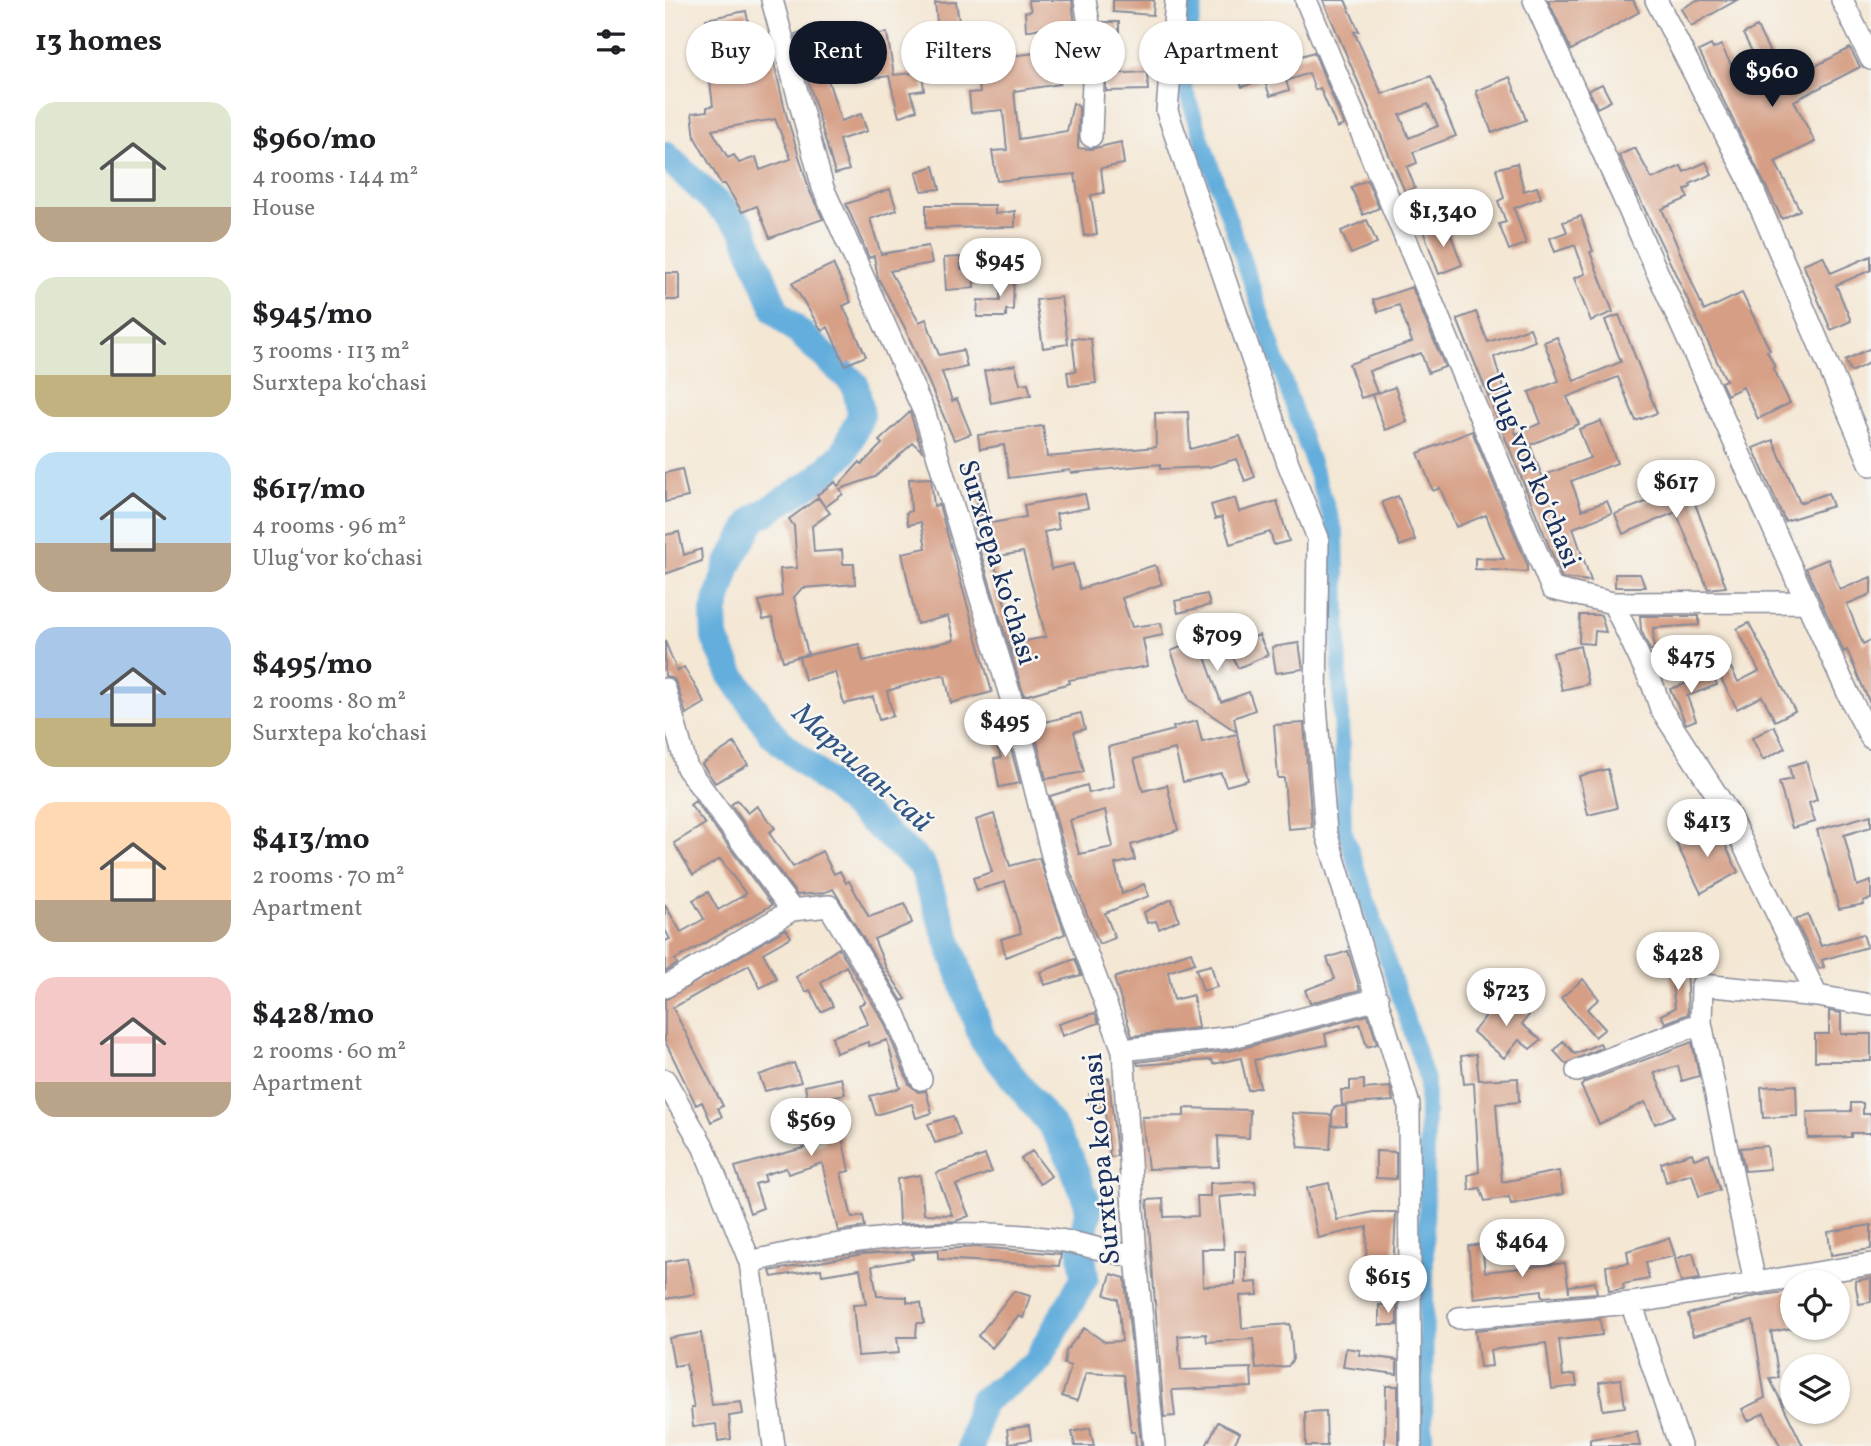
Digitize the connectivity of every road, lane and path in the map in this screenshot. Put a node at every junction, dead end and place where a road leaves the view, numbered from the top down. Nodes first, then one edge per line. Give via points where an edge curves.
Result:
1 (772, 0) edge
2 (1085, 0) edge
3 (1176, 0) edge
4 (1306, 0) edge
5 (1534, 0) edge
6 (1656, 0) edge
7 (1842, 0) edge
8 (1871, 59) edge
9 (1091, 136) dead end
10 (1871, 465) edge
11 (1806, 602) junction
12 (1613, 603) junction
13 (665, 689) edge
14 (1871, 738) edge
15 (792, 909) junction
16 (665, 987) edge
17 (1817, 996) junction
18 (1378, 999) junction
19 (1871, 1005) edge
20 (1701, 1023) junction
21 (1122, 1050) junction
22 (1577, 1072) dead end
23 (921, 1079) dead end
24 (665, 1080) edge
25 (1136, 1257) junction
26 (750, 1262) junction
27 (1871, 1264) edge
28 (1755, 1283) junction
29 (1631, 1303) junction
30 (1459, 1318) dead end
31 (774, 1446) edge
32 (1154, 1446) edge
33 (1411, 1446) edge
34 (1680, 1446) edge

1 - 21 street, Surxtepa koʻchasi via 823,188 925,414 1017,718 1057,875
2 - 9 street via 1094,53
3 - 18 street via 1167,111 1318,538 1316,705 1326,832
4 - 12 street, Ulugʻvor koʻchasi via 1552,589
5 - 11 street
6 - 10 street via 1747,176
7 - 8 street
11 - 12 street, Ulugʻvor koʻchasi
11 - 14 street
12 - 17 street via 1661,709 1726,809
13 - 15 street via 687,768
15 - 16 street
15 - 23 street via 829,906 896,1016
17 - 19 street
17 - 20 street via 1702,985
18 - 21 street via 1231,1037
18 - 33 street via 1409,1105
20 - 22 street
20 - 28 street
21 - 25 street, Surxtepa koʻchasi
24 - 26 street via 704,1148
25 - 26 street via 1055,1239 1010,1235 814,1246
25 - 32 street, Surxtepa koʻchasi
26 - 31 street
27 - 28 street
28 - 29 street
29 - 30 street
29 - 34 street

